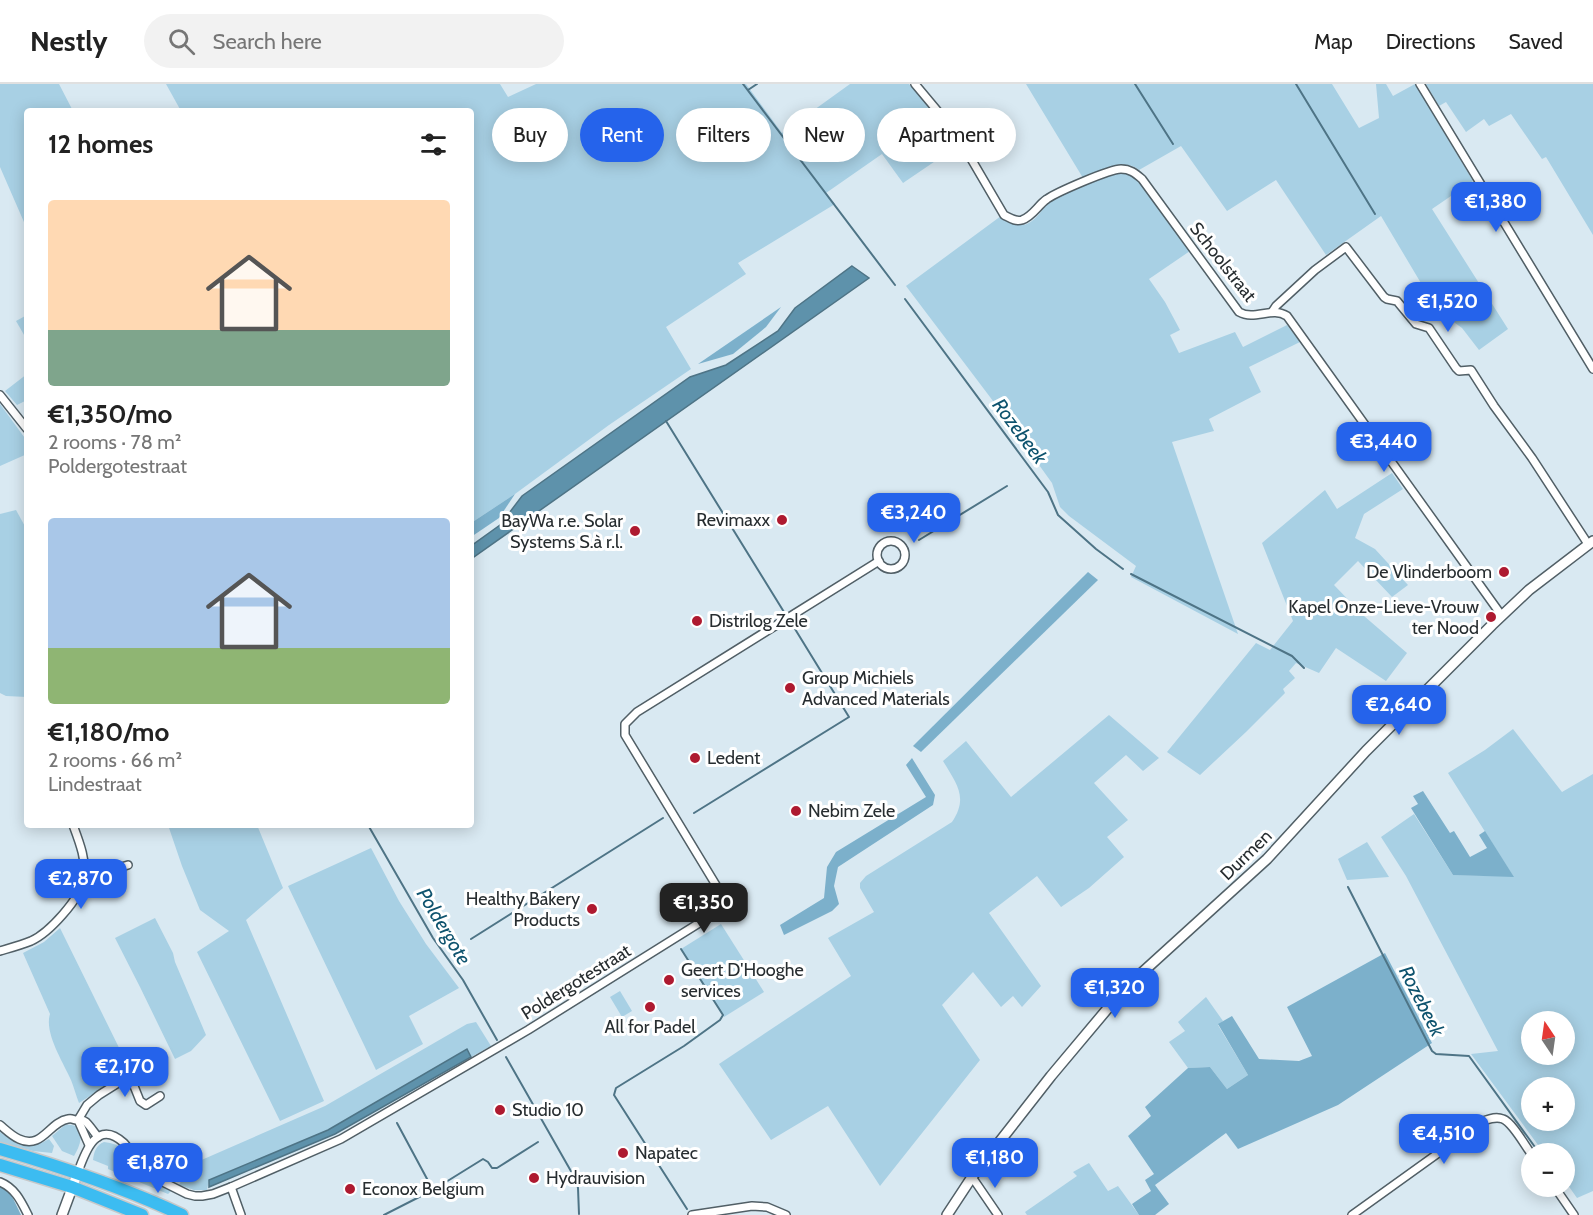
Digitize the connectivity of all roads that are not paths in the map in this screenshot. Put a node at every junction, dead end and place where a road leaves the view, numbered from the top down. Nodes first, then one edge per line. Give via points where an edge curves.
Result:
1 (915, 84) edge
2 (1420, 84) edge
3 (1272, 312) junction
4 (1593, 369) edge
5 (0, 395) edge
6 (24, 425) edge
7 (1590, 542) edge
8 (879, 561) junction
9 (1502, 616) junction
10 (74, 828) edge
11 (128, 865) dead end
12 (84, 879) junction
13 (0, 951) edge
14 (160, 1096) dead end
15 (78, 1120) junction
16 (0, 1125) edge
17 (98, 1137) junction
18 (1523, 1143) edge
19 (89, 1144) junction
20 (0, 1149) edge
21 (0, 1165) edge
22 (78, 1172) junction
23 (972, 1177) junction
24 (0, 1182) edge
25 (72, 1187) junction
26 (231, 1187) junction
27 (1562, 1197) edge
28 (28, 1215) edge
29 (62, 1215) edge
30 (141, 1215) edge
31 (182, 1215) edge
32 (241, 1215) edge
33 (693, 1215) edge
34 (786, 1215) edge
35 (947, 1215) edge
36 (998, 1215) edge
37 (1352, 1215) edge
38 (1574, 1215) edge

1 - 3 street, Schoolstraat via 956,133 1004,215 1022,220 1060,190 1119,169 1132,171 1142,178 1239,312
2 - 4 street
3 - 7 street via 1315,270 1346,247 1384,297 1397,301 1416,324 1430,328 1456,368 1471,370
3 - 9 street, Schoolstraat via 1287,316
5 - 6 street
7 - 9 street, Durmen
8 - 8 street, Poldergotestraat via 885,567 895,568 902,563 904,550 889,541 879,548
8 - 26 street, Poldergotestraat via 643,708 625,724 625,735 719,890 720,902 712,915 528,1030 341,1139
9 - 23 street, Durmen via 1366,751 1267,859 1124,989
10 - 12 street via 84,863
11 - 12 street via 94,880
12 - 13 street via 64,912 45,932 32,941
14 - 15 street via 146,1105 140,1101 132,1081 126,1078 87,1105
15 - 16 street via 60,1122 44,1137 27,1141
15 - 17 street via 85,1122
15 - 19 street
17 - 19 street
17 - 26 street, Poldergotestraat via 118,1138 153,1177 187,1194 202,1196
18 - 37 street via 1503,1119 1483,1121
19 - 22 street
20 - 22 highway
21 - 25 highway
22 - 25 street
22 - 31 highway
23 - 35 street, Durmen
23 - 36 street
24 - 28 street via 17,1194
25 - 29 street
25 - 30 highway
26 - 32 street
27 - 38 street
33 - 34 street via 752,1206

